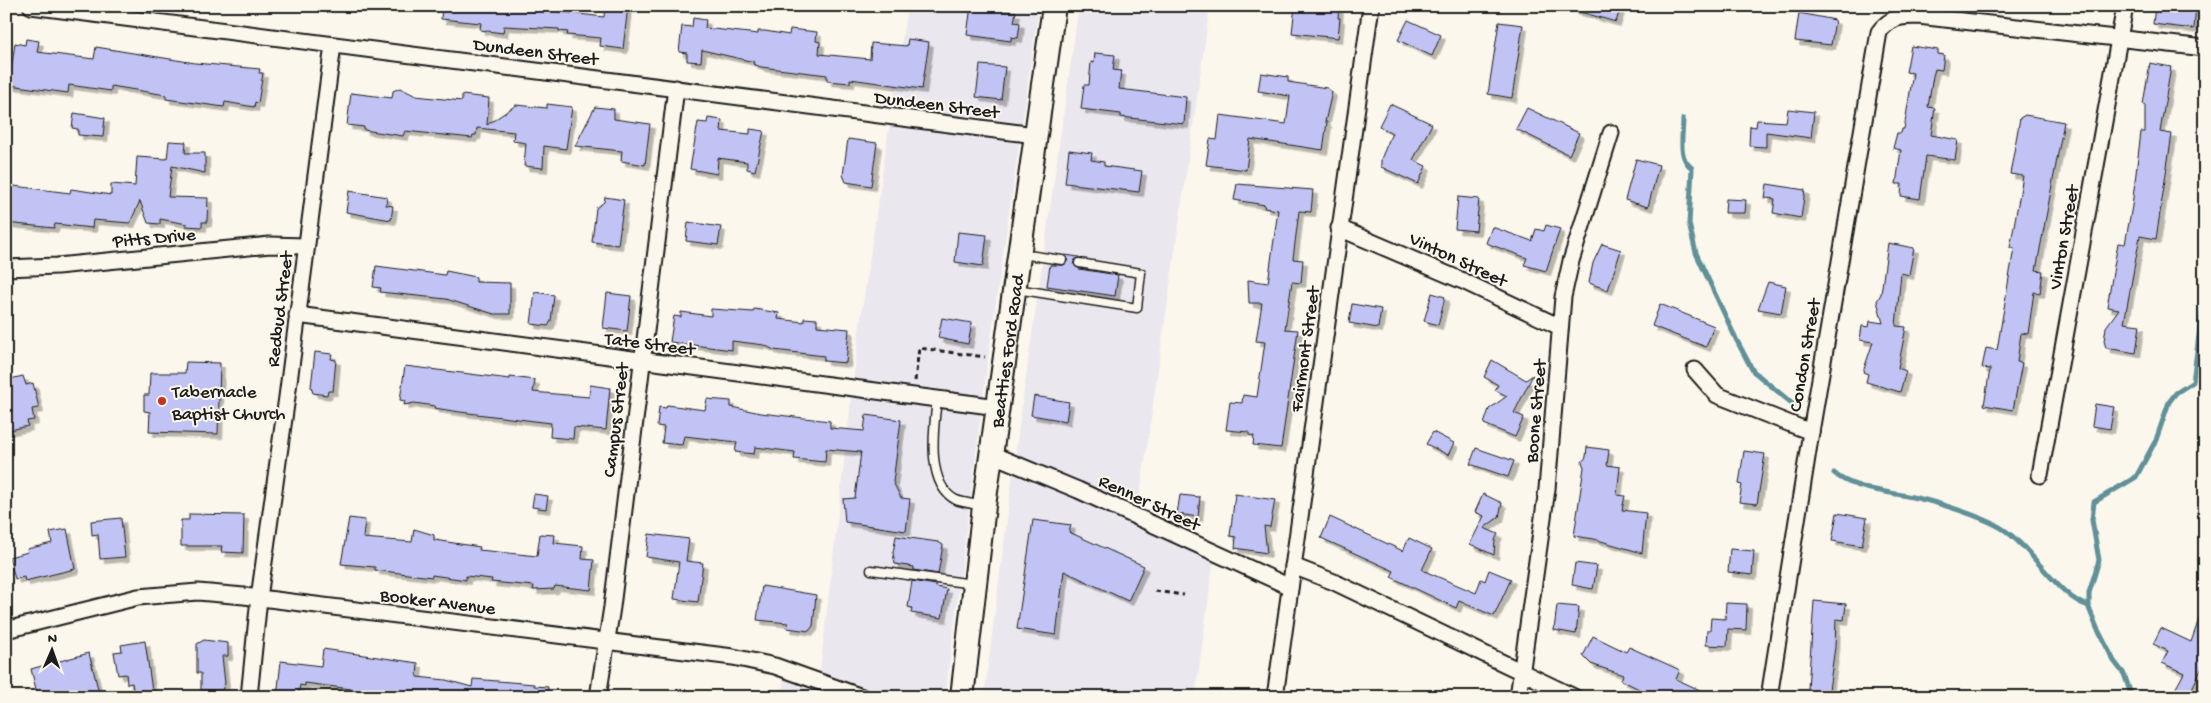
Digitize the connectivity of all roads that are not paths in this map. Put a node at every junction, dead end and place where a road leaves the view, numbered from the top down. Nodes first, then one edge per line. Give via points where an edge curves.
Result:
1 (31, 6) edge
2 (1054, 6) edge
3 (1371, 6) edge
4 (2125, 6) edge
5 (2119, 40) junction
6 (333, 44) junction
7 (2205, 48) edge
8 (676, 88) junction
9 (1611, 133) dead end
10 (1035, 136) junction
11 (1339, 228) junction
12 (305, 246) junction
13 (1019, 254) junction
14 (1062, 260) dead end
15 (1079, 263) dead end
16 (6, 268) edge
17 (1014, 288) junction
18 (297, 315) junction
19 (1560, 327) junction
20 (642, 361) junction
21 (1695, 370) dead end
22 (937, 399) junction
23 (998, 407) junction
24 (1811, 432) junction
25 (991, 454) junction
26 (2040, 475) dead end
27 (984, 506) junction
28 (1293, 566) junction
29 (871, 570) dead end
30 (975, 584) junction
31 (1290, 587) junction
32 (258, 598) junction
33 (6, 630) edge
34 (606, 640) junction
35 (1522, 671) junction
36 (249, 697) edge
37 (598, 697) edge
38 (862, 697) edge
39 (962, 697) edge
40 (1275, 697) edge
41 (1518, 697) edge
42 (1574, 697) edge
43 (1769, 697) edge

1 - 6 street, Dundeen Street
2 - 10 main road, Beatties Ford Road
3 - 11 street, Fairmont Street
4 - 5 street, Vinton Street
5 - 7 street
5 - 24 street, Condon Street via 1918,16 1892,19 1886,23 1879,32 1874,59
5 - 26 street, Vinton Street
6 - 8 street, Dundeen Street
6 - 12 street, Redbud Street
8 - 10 street, Dundeen Street
8 - 20 street, Campus Street
9 - 19 street, Boone Street via 1571,261
10 - 13 main road, Beatties Ford Road
11 - 19 street, Vinton Street
11 - 28 street, Fairmont Street
12 - 16 street, Pitts Drive via 270,245
12 - 18 street, Redbud Street
13 - 14 lane
13 - 17 main road, Beatties Ford Road
15 - 17 lane via 1142,273 1137,308
17 - 23 main road, Beatties Ford Road
18 - 20 street, Tate Street
18 - 32 street, Redbud Street
19 - 35 street, Boone Street via 1547,489
20 - 22 street, Tate Street
20 - 34 street, Campus Street
21 - 24 street via 1717,395
22 - 23 street, Tate Street
22 - 27 lane via 934,465 944,487 956,500
23 - 25 main road, Beatties Ford Road
24 - 43 street, Condon Street
25 - 27 main road, Beatties Ford Road
25 - 31 street, Renner Street
27 - 30 main road, Beatties Ford Road
28 - 31 street, Fairmont Street
28 - 35 street via 1334,582
29 - 30 lane
30 - 39 main road, Beatties Ford Road
31 - 40 street, Fairmont Street
32 - 33 street, Booker Avenue via 198,592 138,597
32 - 34 street, Booker Avenue
32 - 36 street, Redbud Street
34 - 37 street, Campus Street
34 - 38 street, Booker Avenue via 767,664
35 - 41 street, Boone Street
35 - 42 street

